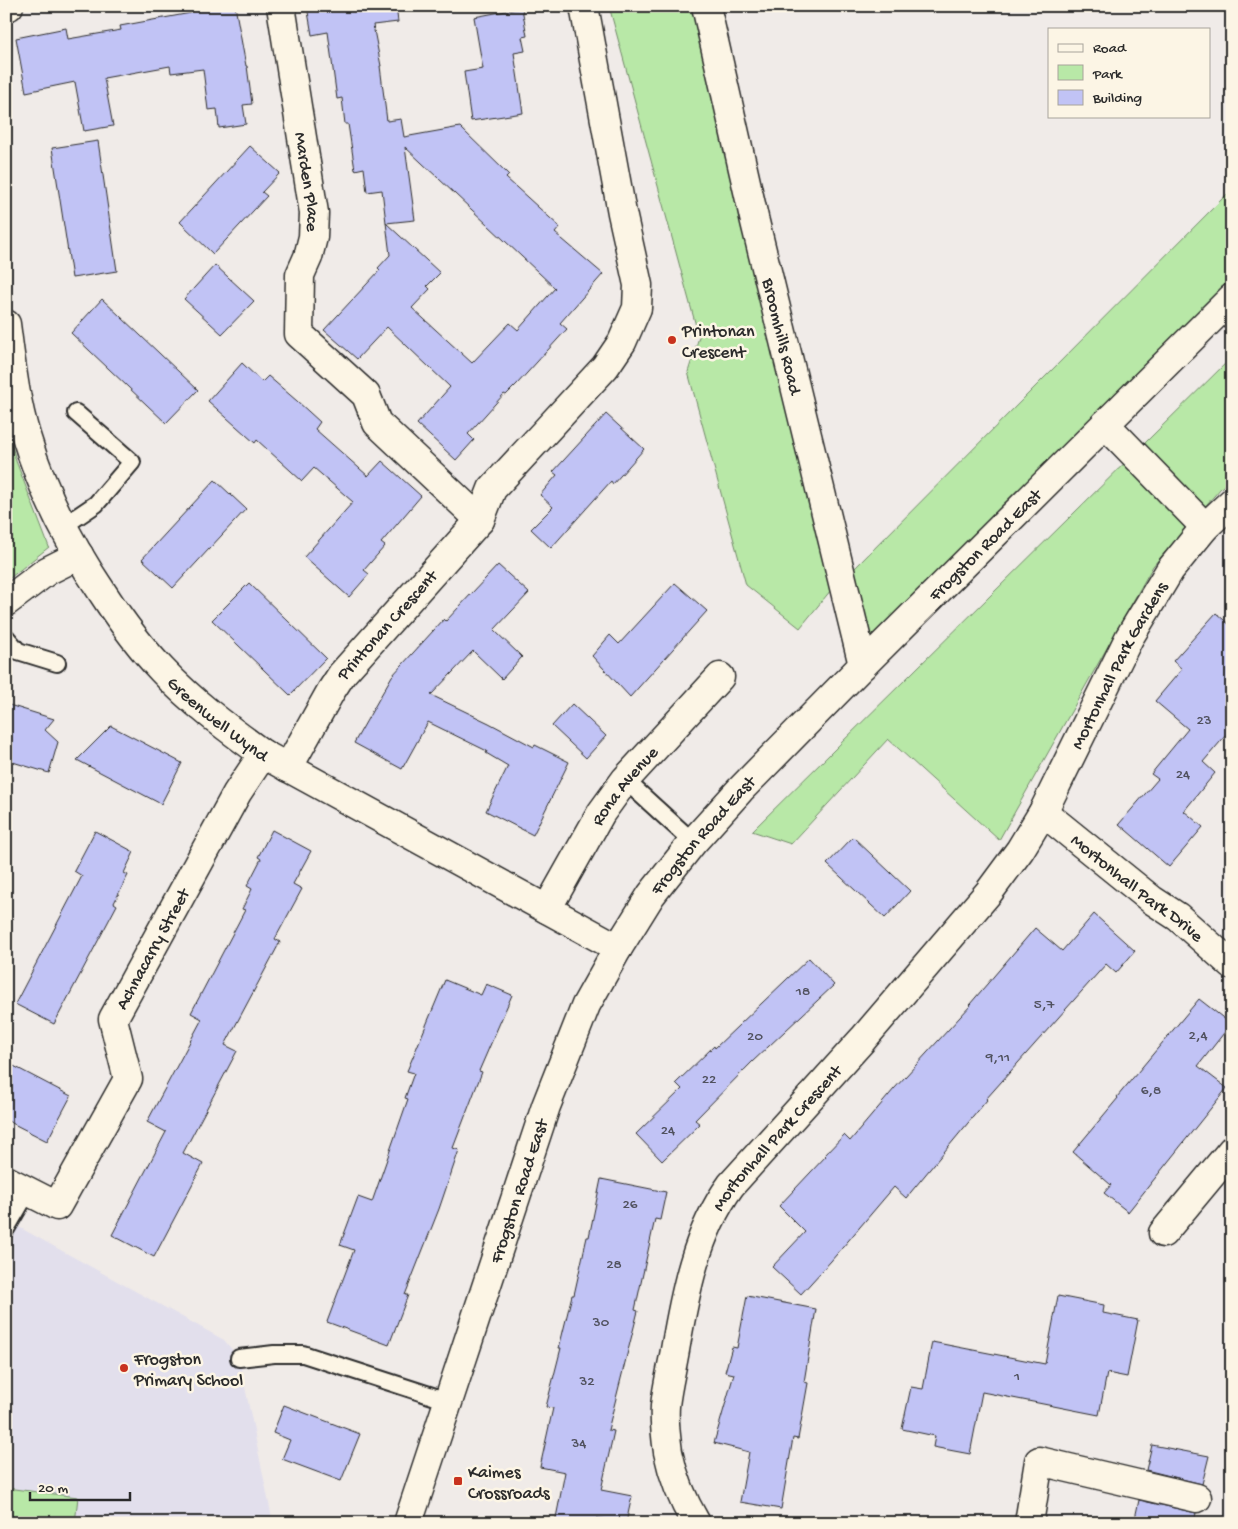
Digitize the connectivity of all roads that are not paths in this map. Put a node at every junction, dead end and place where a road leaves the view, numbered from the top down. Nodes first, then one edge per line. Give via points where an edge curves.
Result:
1 (281, 6) edge
2 (584, 6) edge
3 (706, 6) edge
4 (1232, 298) edge
5 (6, 324) edge
6 (76, 412) dead end
7 (1105, 424) junction
8 (1232, 502) edge
9 (480, 520) junction
10 (62, 527) junction
11 (1205, 527) junction
12 (79, 555) junction
13 (6, 602) edge
14 (6, 637) edge
15 (56, 663) dead end
16 (863, 665) junction
17 (720, 677) dead end
18 (263, 754) junction
19 (288, 768) junction
20 (625, 780) junction
21 (1042, 812) junction
22 (693, 842) junction
23 (547, 909) junction
24 (618, 948) junction
25 (1232, 965) edge
26 (1232, 1150) edge
27 (17, 1186) edge
28 (6, 1229) edge
29 (1163, 1233) dead end
30 (239, 1358) dead end
31 (448, 1401) junction
32 (1197, 1498) dead end
33 (408, 1523) edge
34 (696, 1523) edge
35 (1029, 1523) edge

1 - 9 street, Marden Place via 314,213 313,237 300,275 299,334 366,395 377,422
2 - 9 street, Printonan Crescent via 638,285 637,308 622,342 605,368 492,489
3 - 16 street, Broomhills Road
4 - 7 street, Frogston Road East
5 - 10 street, Greenwell Wynd via 13,382 26,435 43,487
6 - 10 lane via 132,462 96,504
7 - 11 street
7 - 16 street, Frogston Road East
8 - 11 street, Mortonhall Park Gardens
9 - 19 street, Printonan Crescent via 342,674
10 - 12 street, Greenwell Wynd
11 - 21 street, Mortonhall Park Gardens via 1170,570 1130,638
12 - 13 street via 47,571
12 - 18 street, Greenwell Wynd via 126,628 162,670 210,715
14 - 15 lane via 18,652
16 - 22 street, Frogston Road East
17 - 20 street, Rona Avenue
18 - 19 street, Greenwell Wynd
18 - 27 street, Achnacarry Street via 237,793 113,1019 128,1078 57,1206
19 - 23 street, Greenwell Wynd
20 - 22 lane
20 - 23 street, Rona Avenue via 601,813
21 - 25 street, Mortonhall Park Drive via 1178,917
21 - 34 street, Mortonhall Park Crescent via 1020,850 989,892 863,1039 731,1185 711,1217 696,1256 680,1322 665,1407 668,1452 686,1506
22 - 24 street, Frogston Road East via 651,895
23 - 24 street, Greenwell Wynd
24 - 31 street, Frogston Road East via 586,1005 546,1106
26 - 29 street
27 - 28 lane
30 - 31 lane via 302,1354
31 - 33 street, Frogston Road East
32 - 35 street via 1039,1461

